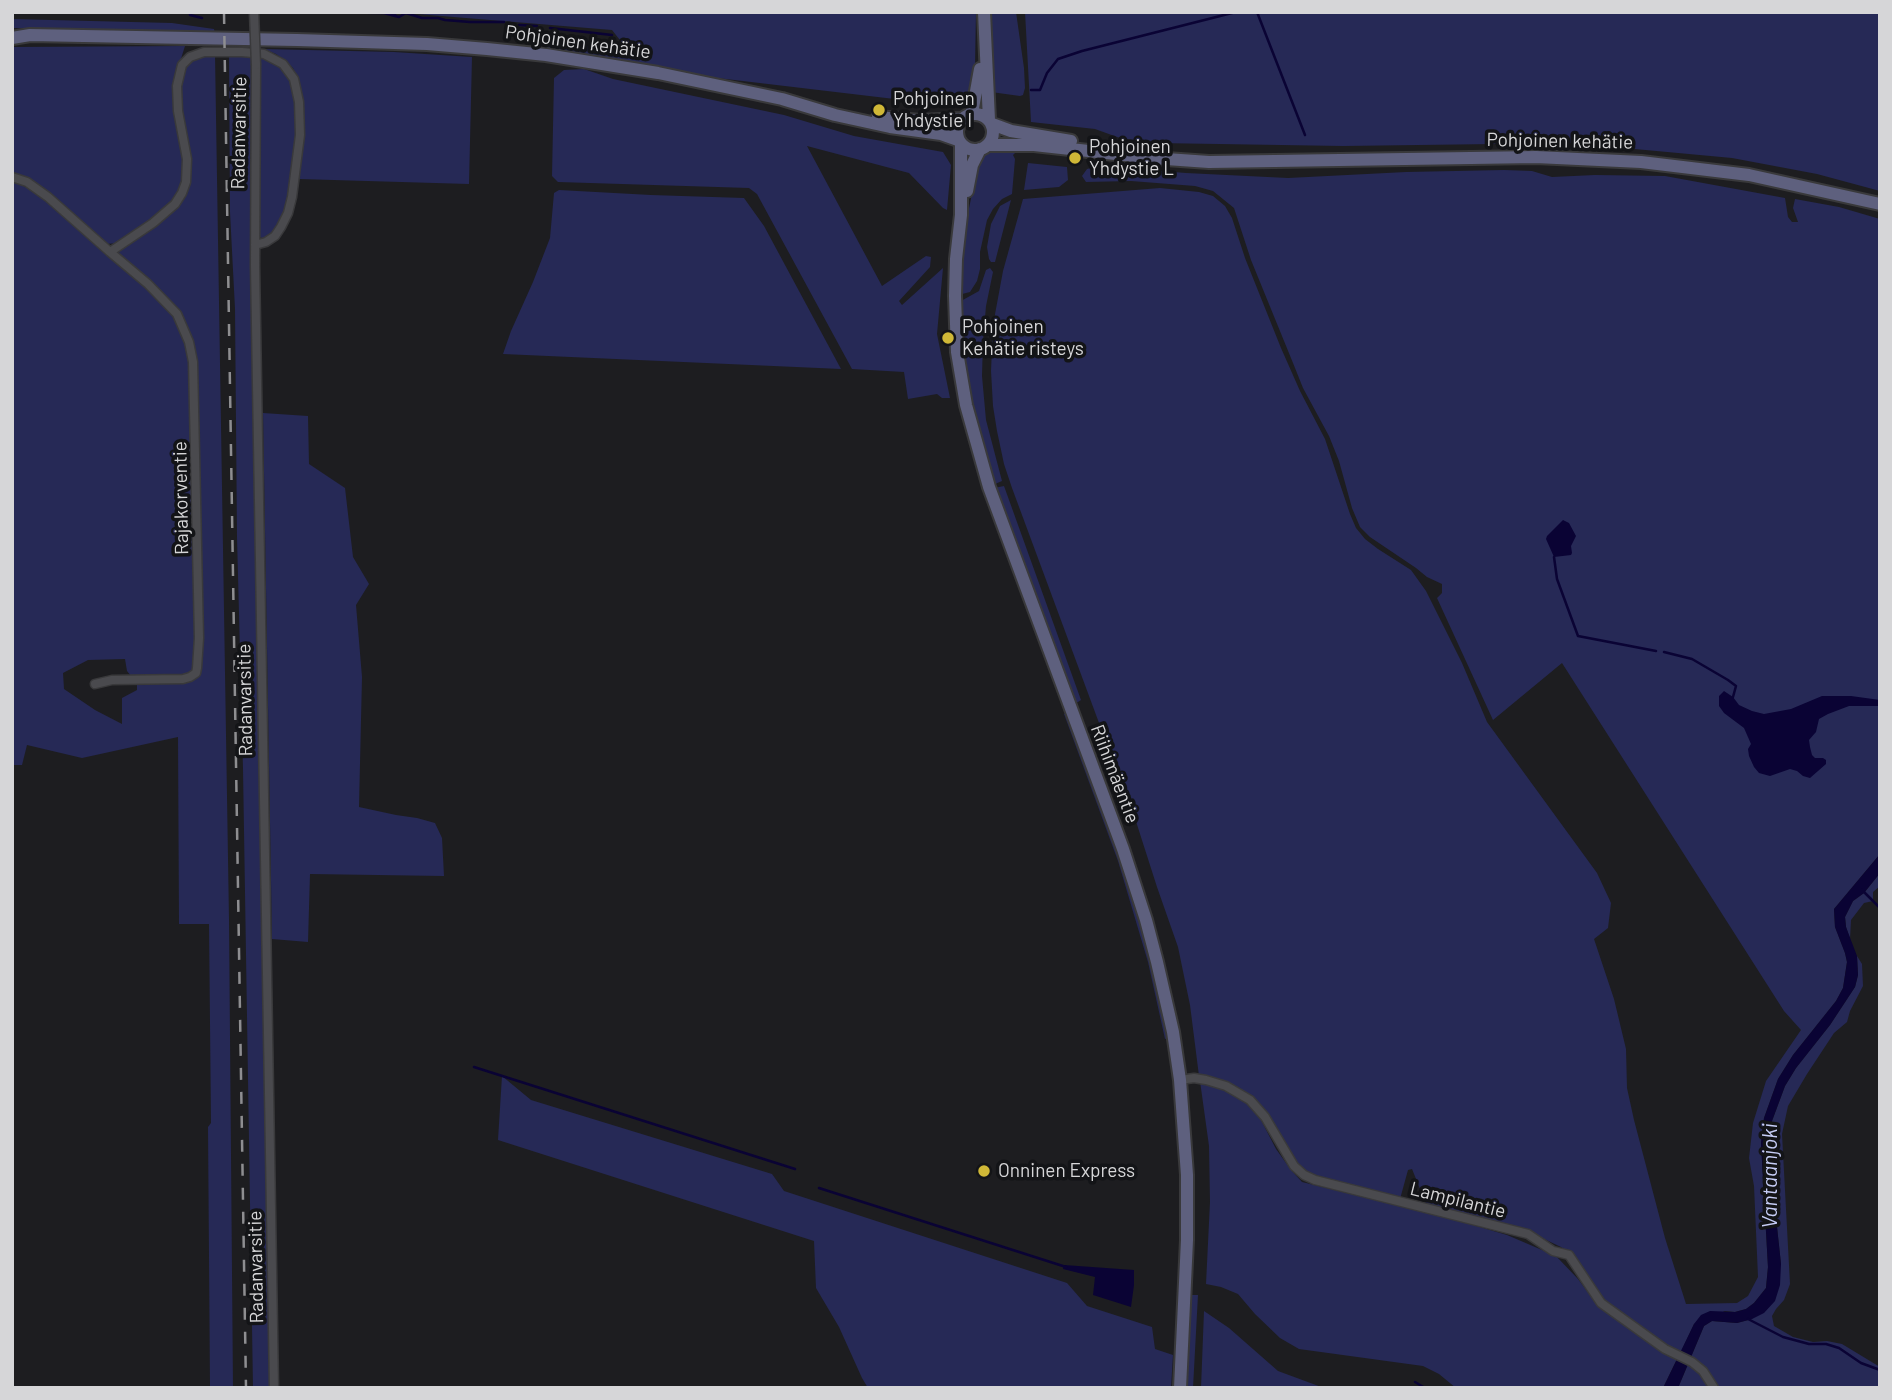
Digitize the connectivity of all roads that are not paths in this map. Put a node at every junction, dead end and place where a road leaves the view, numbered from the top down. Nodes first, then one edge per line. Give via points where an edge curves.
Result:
1 (254, 12) edge
2 (984, 12) edge
3 (12, 32) edge
4 (30, 35) junction
5 (12, 38) edge
6 (985, 52) junction
7 (782, 100) junction
8 (966, 116) junction
9 (990, 122) junction
10 (960, 142) junction
11 (984, 147) junction
12 (1234, 160) junction
13 (12, 177) edge
14 (1880, 204) edge
15 (961, 215) junction
16 (255, 245) junction
17 (110, 252) junction
18 (95, 684) dead end
19 (1180, 1080) junction
20 (274, 1388) edge
21 (1180, 1388) edge
22 (1714, 1388) edge

1 - 16 street, Radanvarsitie, bridge
2 - 6 main road
3 - 4 main road, Pohjoinen kehätie
4 - 5 main road, Pohjoinen kehätie
4 - 7 main road, Pohjoinen kehätie via 310,40 487,49 611,65
6 - 8 main road via 973,108
6 - 9 main road
7 - 8 main road, Pohjoinen kehätie via 920,121
7 - 10 main road, Pohjoinen kehätie
8 - 9 main road via 981,114
8 - 10 main road via 956,130
9 - 11 main road via 992,138
9 - 12 main road, Pohjoinen kehätie via 1011,131 1117,148
10 - 11 main road via 970,150
10 - 15 main road, Riihimäentie
11 - 12 main road, Pohjoinen kehätie via 1034,145 1152,158
11 - 15 main road, Riihimäentie via 972,165
12 - 14 main road, Pohjoinen kehätie via 1536,157 1642,162 1749,175
13 - 17 street, Rajakorventie via 48,197
15 - 19 main road, Riihimäentie via 955,316 966,405 989,487 1123,849 1167,1003
16 - 17 street via 275,236 288,213 300,135 297,89 291,73 274,58 254,52 204,51 190,57 179,75 177,99 187,159 182,193 153,223
16 - 20 street, Radanvarsitie
17 - 18 street, Rajakorventie via 177,314 189,342 199,638 196,673 190,677
19 - 21 main road, Riihimäentie via 1187,1175
19 - 22 street, Lampilantie via 1206,1080 1250,1100 1294,1166 1315,1180 1528,1234 1553,1251 1569,1255 1601,1303 1665,1349 1692,1362

